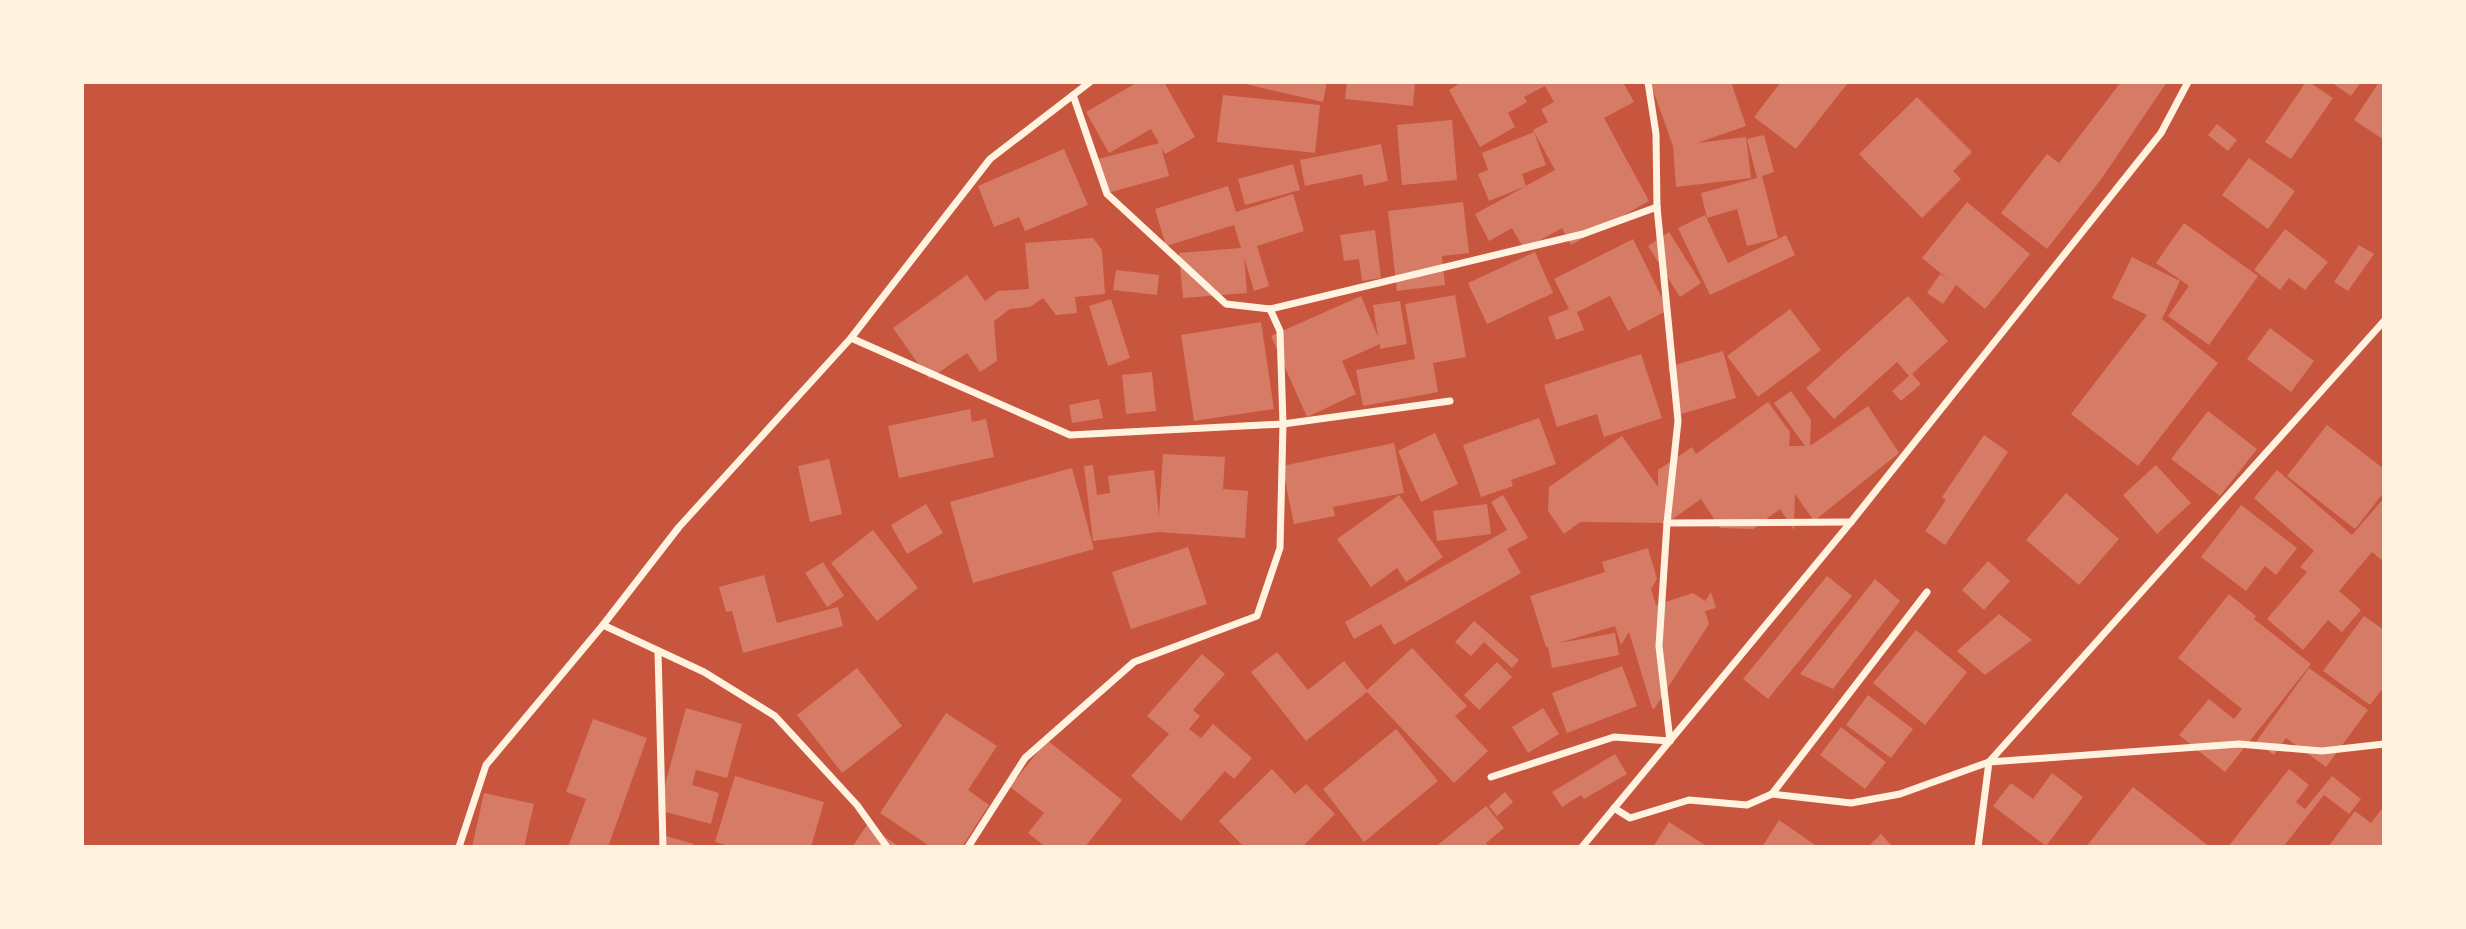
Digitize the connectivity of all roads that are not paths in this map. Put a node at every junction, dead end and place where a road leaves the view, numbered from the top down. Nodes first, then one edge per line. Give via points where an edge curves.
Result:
1 (1090, 82) edge
2 (1648, 82) edge
3 (2188, 82) edge
4 (1073, 95) junction
5 (1657, 206) junction
6 (1270, 309) junction
7 (2384, 321) edge
8 (851, 338) junction
9 (1450, 401) dead end
10 (1283, 424) junction
11 (1851, 522) junction
12 (1667, 523) junction
13 (1927, 592) dead end
14 (603, 625) junction
15 (658, 651) junction
16 (1670, 741) junction
17 (2384, 744) edge
18 (1989, 762) junction
19 (1491, 778) dead end
20 (1772, 794) junction
21 (1614, 808) junction
22 (459, 847) edge
23 (663, 847) edge
24 (887, 847) edge
25 (968, 847) edge
26 (1582, 847) edge
27 (1978, 847) edge

1 - 4 street
2 - 5 street via 1656,134
3 - 11 street via 2161,133
4 - 6 street via 1107,194 1226,304
4 - 8 street via 990,159
5 - 6 street via 1583,234
5 - 12 street via 1678,421
6 - 10 street via 1280,331
7 - 18 street
8 - 10 street via 1070,435
8 - 14 street via 679,527
9 - 10 street
10 - 25 street via 1280,548 1257,616 1134,662 1025,758
11 - 12 street
11 - 16 street
12 - 16 street via 1659,646
13 - 20 street
14 - 15 street
14 - 22 street via 486,765
15 - 23 street
15 - 24 street via 704,672 775,716 857,805
16 - 19 street via 1614,737
16 - 21 street
17 - 18 street via 2322,751 2239,744
18 - 20 street via 1900,794 1851,803
18 - 27 street
20 - 21 street via 1747,805 1689,800 1630,818
21 - 26 street

